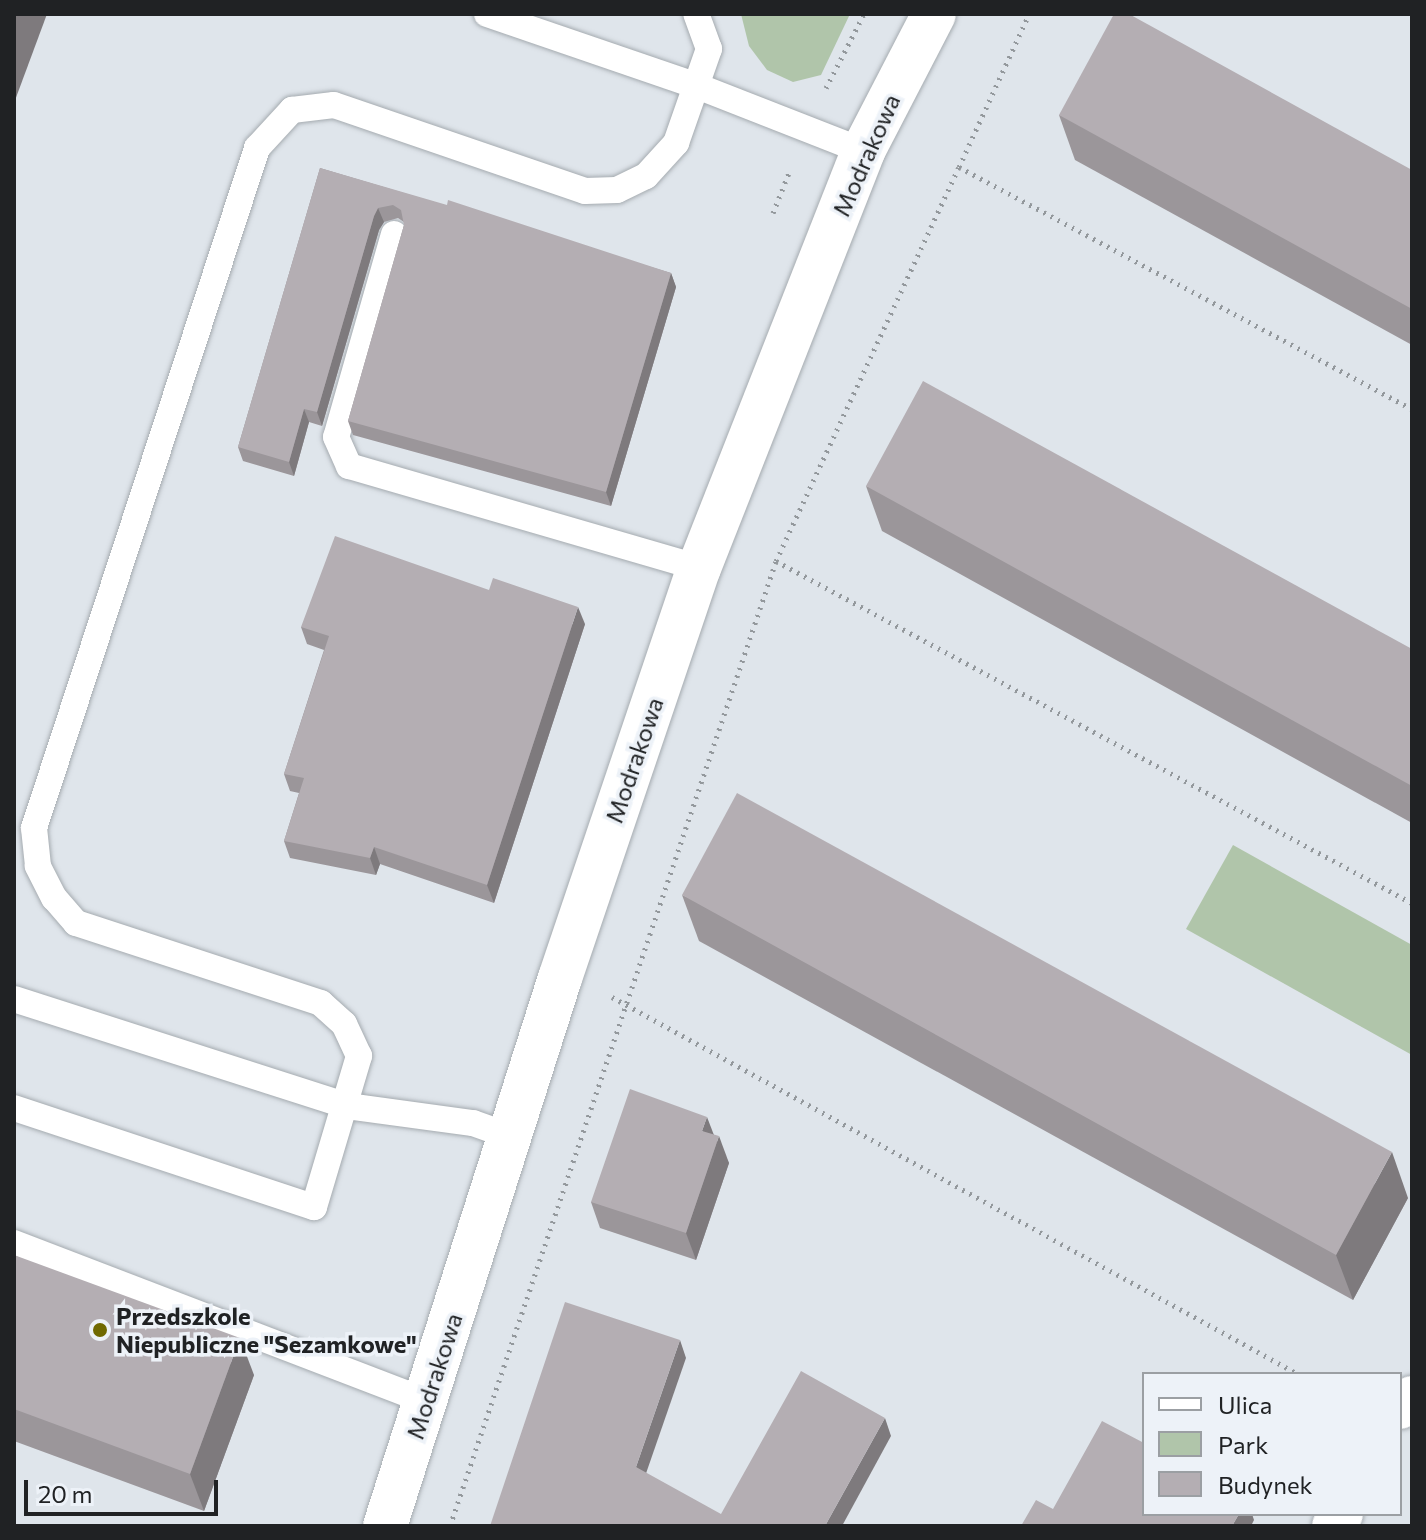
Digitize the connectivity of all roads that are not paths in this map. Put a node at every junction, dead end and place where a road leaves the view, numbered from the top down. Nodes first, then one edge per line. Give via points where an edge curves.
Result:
1 (487, 14) edge
2 (696, 14) edge
3 (934, 14) edge
4 (697, 86) junction
5 (863, 151) junction
6 (394, 234) dead end
7 (699, 568) junction
8 (14, 999) edge
9 (347, 1106) junction
10 (14, 1108) edge
11 (512, 1137) junction
12 (14, 1243) edge
13 (426, 1401) junction
14 (385, 1526) edge

1 - 4 lane
2 - 4 lane via 709,49
3 - 5 street, Modrakowa
4 - 5 lane
4 - 9 lane via 676,143 646,176 617,190 585,191 334,105 292,110 257,148 34,828 38,866 54,898 76,923 321,1003 344,1024 359,1056
5 - 7 street, Modrakowa
6 - 7 lane via 336,437 349,466
7 - 11 street, Modrakowa via 560,978
8 - 9 lane
9 - 10 lane via 314,1207
9 - 11 lane via 473,1123
11 - 13 street, Modrakowa
12 - 13 lane
13 - 14 street, Modrakowa

